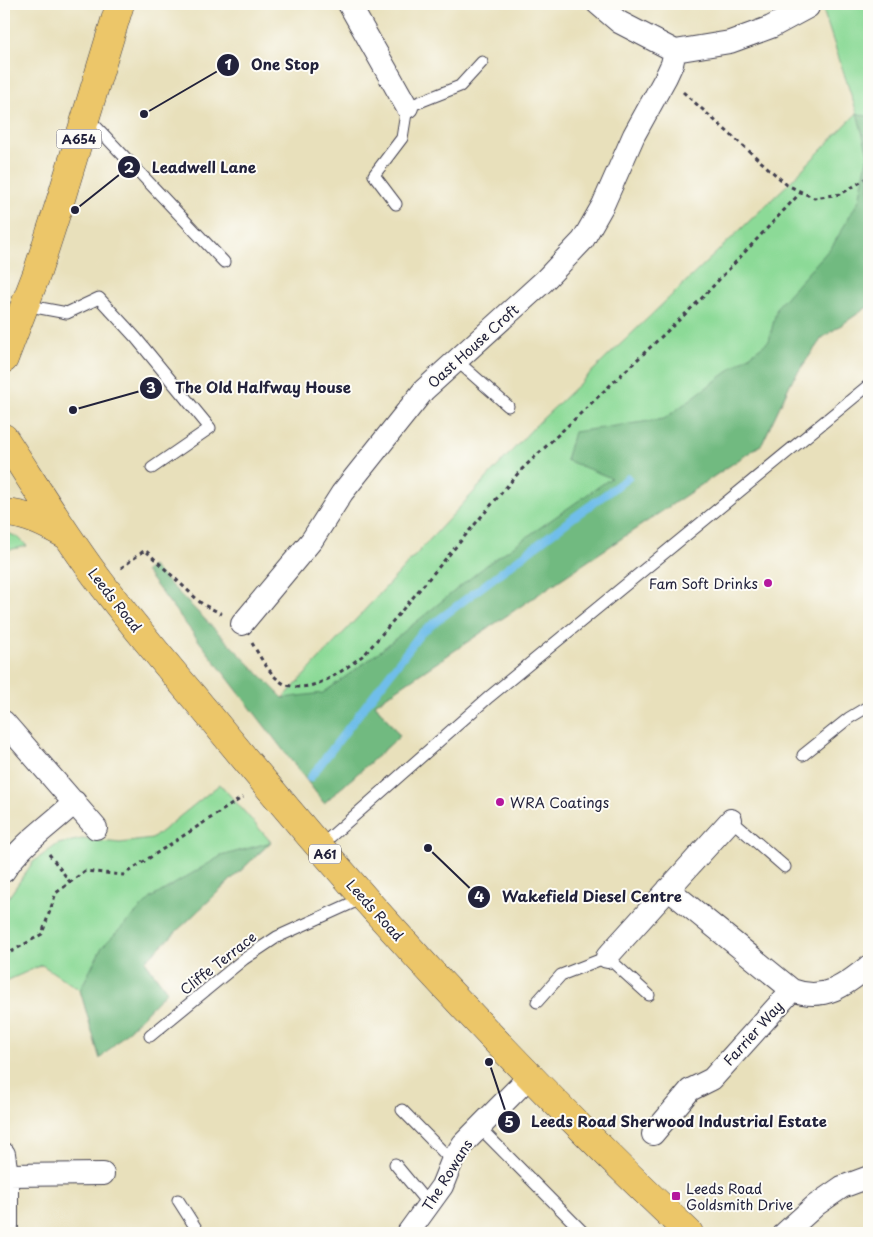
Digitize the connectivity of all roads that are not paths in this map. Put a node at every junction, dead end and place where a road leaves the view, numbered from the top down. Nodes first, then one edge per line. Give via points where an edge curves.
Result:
1 (120, 4) edge
2 (349, 4) edge
3 (598, 4) edge
4 (808, 7) dead end
5 (675, 52) junction
6 (482, 62) dead end
7 (408, 107) junction
8 (86, 116) junction
9 (396, 204) dead end
10 (224, 262) dead end
11 (14, 313) edge
12 (4, 358) edge
13 (456, 360) junction
14 (869, 385) edge
15 (508, 406) dead end
16 (4, 438) edge
17 (152, 468) dead end
18 (4, 514) edge
19 (68, 536) junction
20 (242, 624) road end
21 (869, 706) edge
22 (4, 722) edge
23 (803, 755) dead end
24 (75, 802) junction
25 (731, 820) joint
26 (96, 828) dead end
27 (319, 847) junction
28 (785, 867) dead end
29 (4, 871) edge
30 (668, 889) junction
31 (363, 898) junction
32 (606, 956) junction
33 (869, 966) edge
34 (792, 990) junction
35 (648, 995) dead end
36 (537, 1002) dead end
37 (150, 1036) dead end
38 (529, 1077) junction
39 (402, 1110) dead end
40 (479, 1127) junction
41 (653, 1134) dead end
42 (452, 1161) junction
43 (5, 1164) edge
44 (395, 1164) dead end
45 (103, 1174) dead end
46 (869, 1177) edge
47 (178, 1200) dead end
48 (429, 1205) junction
49 (6, 1233) edge
50 (199, 1233) edge
51 (408, 1233) edge
52 (584, 1233) edge
53 (689, 1233) edge
54 (785, 1233) edge

1 - 8 main road, A654
2 - 7 street
3 - 5 street via 619,22
4 - 5 street via 771,27 730,42
5 - 13 street, Oast House Croft via 666,77 583,240 544,282
6 - 7 lane via 460,86
7 - 9 lane via 402,138 374,175
8 - 10 lane
8 - 11 main road, A654 via 60,202
11 - 12 main road, A654
11 - 17 lane via 67,312 99,298 136,338 210,428
13 - 15 lane
13 - 20 street, Oast House Croft via 424,390 342,493 312,540
14 - 27 lane via 489,697
16 - 19 main road, Leeds Road / A61
18 - 19 main road via 40,520
19 - 27 main road, Leeds Road / A61 via 100,583
21 - 23 lane
22 - 24 street
24 - 26 street
24 - 29 street via 34,836
25 - 28 lane
25 - 30 street
27 - 31 main road, Leeds Road / A61
30 - 32 street
30 - 34 street
31 - 37 lane, Cliffe Terrace via 277,937 244,959
31 - 38 main road, Leeds Road / A61
32 - 35 lane
32 - 36 lane via 561,975
33 - 34 street, Farrier Way via 848,984 826,993 804,994
34 - 41 street, Farrier Way via 712,1078 690,1090
38 - 40 street, The Rowans
38 - 53 main road, Leeds Road / A61
39 - 42 lane
40 - 42 street, The Rowans
40 - 52 lane
42 - 48 street, The Rowans via 442,1186
43 - 45 street
43 - 49 street
44 - 48 lane
46 - 54 street via 842,1187
47 - 50 lane
48 - 51 street, The Rowans

